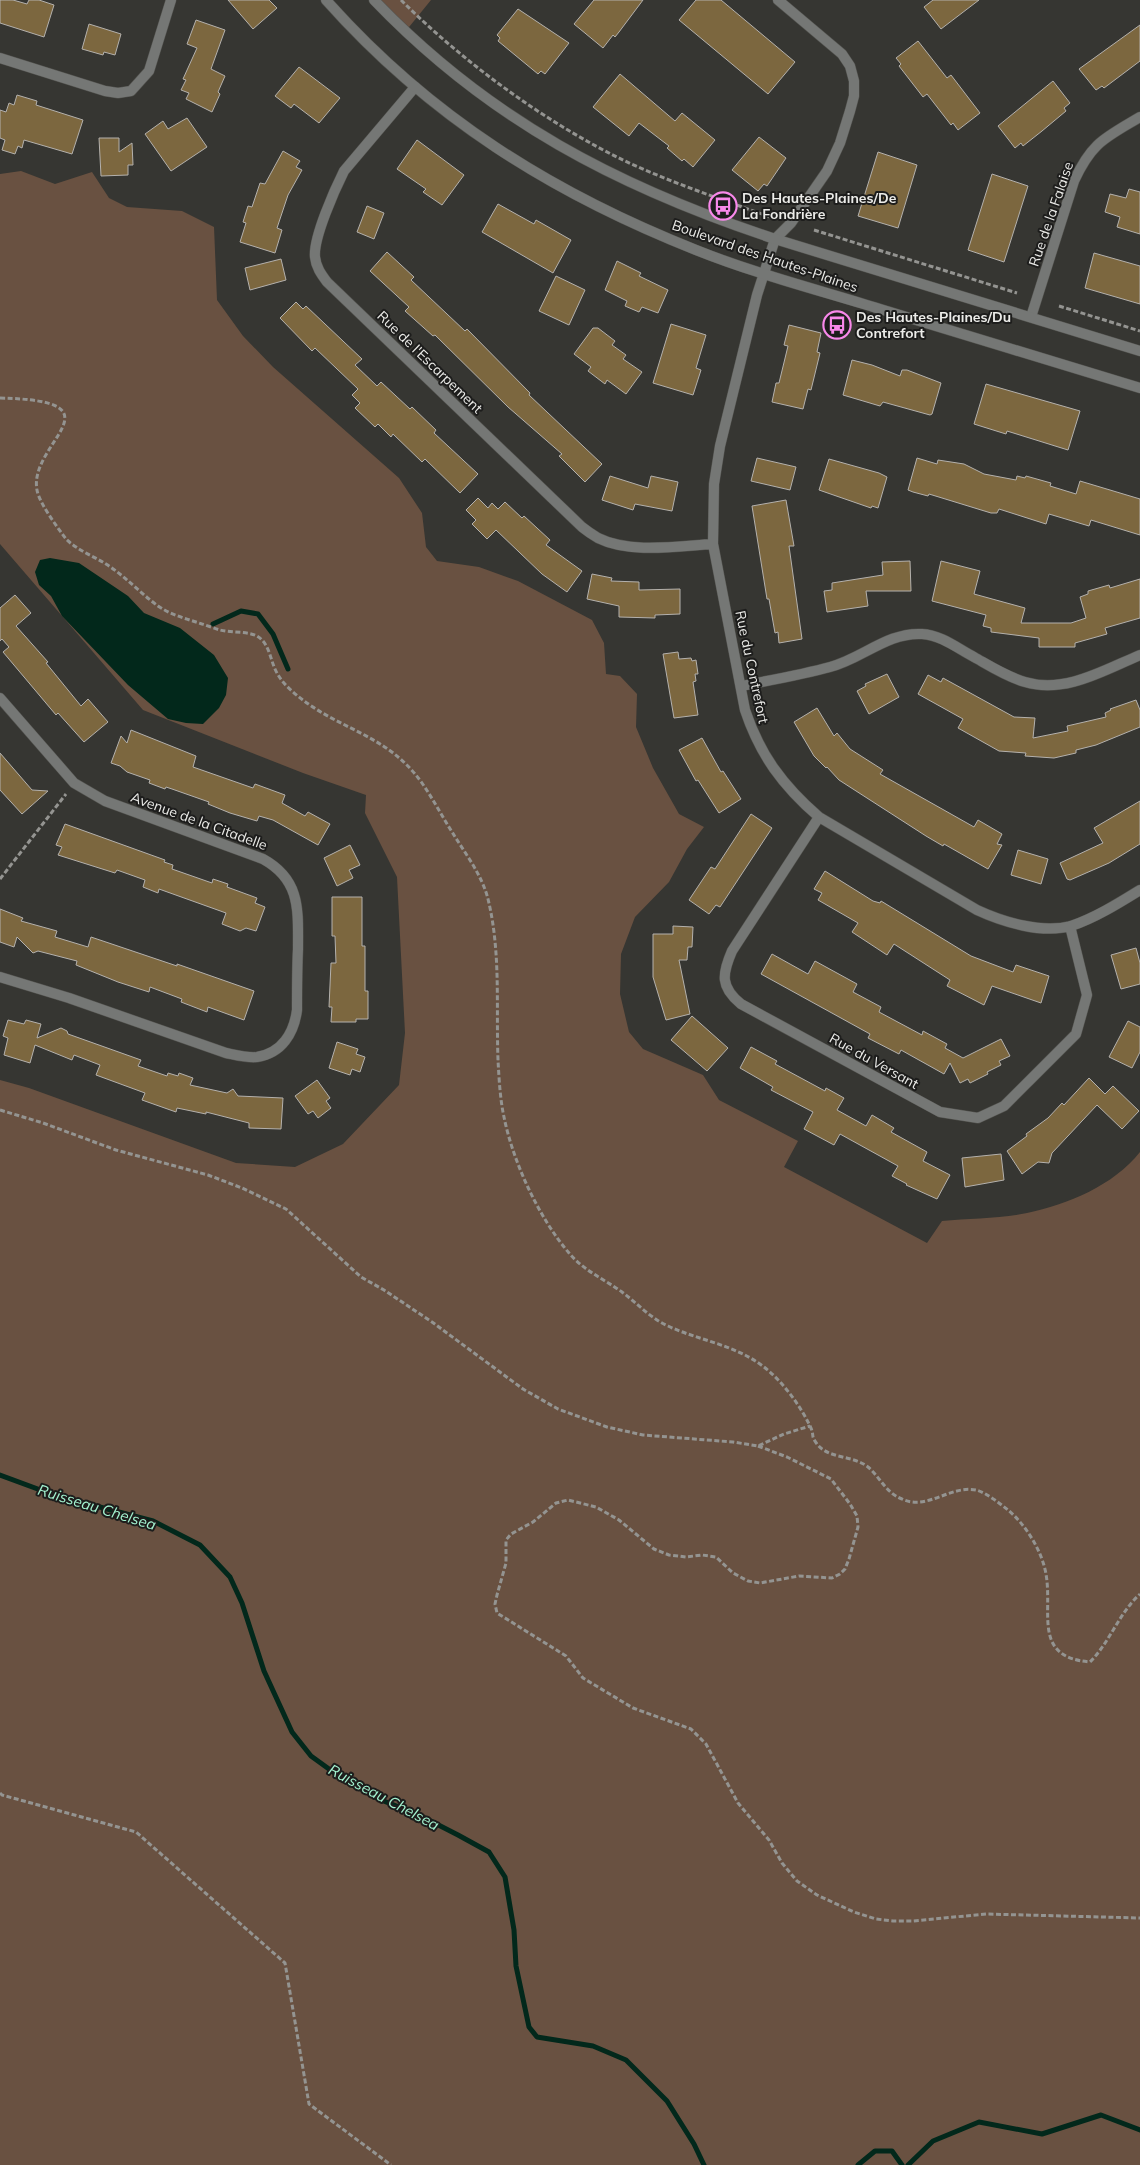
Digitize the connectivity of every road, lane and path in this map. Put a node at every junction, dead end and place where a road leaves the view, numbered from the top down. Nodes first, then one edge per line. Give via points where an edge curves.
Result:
1 (171, 0) edge
2 (326, 0) edge
3 (374, 0) edge
4 (401, 0) edge
5 (778, 0) edge
6 (0, 58) edge
7 (415, 88) junction
8 (1140, 117) edge
9 (770, 218) dead end
10 (814, 230) dead end
11 (775, 239) junction
12 (763, 273) junction
13 (1017, 293) dead end
14 (1059, 306) dead end
15 (1031, 317) junction
16 (1140, 331) edge
17 (1140, 351) edge
18 (1140, 388) edge
19 (0, 398) edge
20 (713, 544) junction
21 (1140, 655) edge
22 (741, 686) junction
23 (0, 698) edge
24 (74, 783) junction
25 (819, 817) junction
26 (0, 879) edge
27 (1140, 890) edge
28 (1070, 926) junction
29 (0, 978) edge
30 (0, 1110) edge
31 (810, 1426) junction
32 (758, 1446) junction
33 (1140, 1594) edge
34 (0, 1793) edge
35 (1140, 1918) edge
36 (391, 2165) edge

1 - 6 street via 149,71 131,91 105,91
2 - 7 street, Boulevard des Hautes-Plaines
3 - 11 street, Boulevard des Hautes-Plaines via 405,32 488,101 589,164 726,223
4 - 9 path via 505,88 545,116 624,160 687,188
5 - 11 street via 842,54 850,66 854,96 840,143 827,171 791,223
7 - 12 street, Boulevard des Hautes-Plaines via 504,155 555,185 647,230
7 - 20 street, Rue de l'Escarpement via 344,171 316,244 318,270 582,527 598,538 636,547
8 - 15 street, Rue de la Falaise via 1099,142 1084,160 1074,181
10 - 13 path
11 - 12 street, Rue du Contrefort
11 - 15 street, Boulevard des Hautes-Plaines
12 - 18 street, Boulevard des Hautes-Plaines
12 - 20 street, Rue du Contrefort via 720,446 714,484
14 - 16 path
15 - 17 street, Boulevard des Hautes-Plaines
19 - 31 path via 43,401 62,410 64,422 38,471 36,483 37,494 68,541 108,566 172,614 221,630 259,637 286,687 305,702 389,748 418,778 484,886 496,944 498,1062 504,1117 516,1158 541,1212 574,1259 627,1295 652,1317 669,1327 714,1341 758,1362 776,1377
20 - 22 street, Rue du Contrefort
21 - 22 street via 1072,683 1040,686 1009,676 940,638 922,634 889,639 832,667
22 - 25 street, Rue du Contrefort via 752,734 796,798
23 - 24 street, Avenue de la Citadelle
24 - 26 path
24 - 29 street, Avenue de la Citadelle via 105,802 263,858 278,867 288,880 298,912 294,1026 287,1040 274,1051 257,1057 242,1056
25 - 28 street, Rue du Contrefort via 999,920 1043,928
25 - 28 street, Rue du Versant via 732,951 725,984 740,1004 940,1112 978,1118 1004,1106 1076,1034 1087,995
27 - 28 street, Rue du Contrefort via 1115,906
30 - 32 path via 116,1150 208,1175 286,1209 361,1277 432,1322 523,1389 558,1409 607,1427 643,1435
31 - 32 path
31 - 33 path via 814,1441 824,1451 868,1467 901,1499 924,1502 951,1493 980,1491 1013,1514 1040,1553 1046,1575 1048,1635 1060,1652 1077,1661 1090,1662 1099,1653 1131,1602
32 - 35 path via 831,1479 850,1504 858,1527 850,1559 840,1574 832,1578 799,1576 760,1583 748,1580 733,1573 716,1557 669,1555 654,1549 619,1520 596,1507 568,1500 556,1503 506,1540 506,1562 495,1604 496,1613 566,1656 583,1678 633,1708 691,1728 706,1744 738,1803 782,1863 797,1881 824,1898 854,1912 893,1921 986,1914
34 - 36 path via 136,1832 285,1963 309,2104

